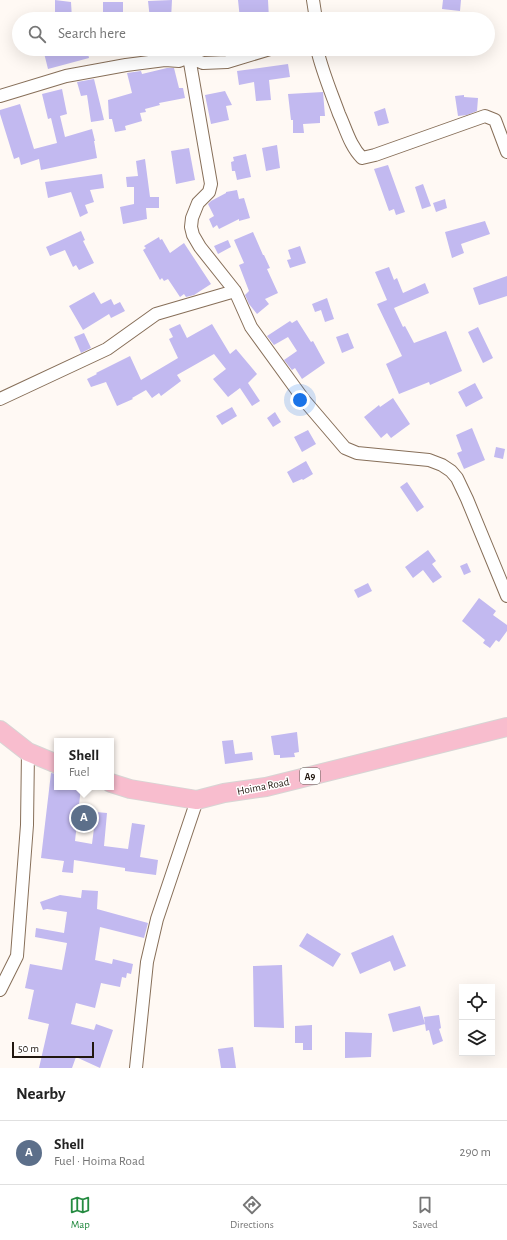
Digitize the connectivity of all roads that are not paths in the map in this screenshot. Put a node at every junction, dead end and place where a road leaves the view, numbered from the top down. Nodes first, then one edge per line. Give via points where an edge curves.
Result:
1 (313, 0) edge
2 (315, 12) edge
3 (189, 56) junction
4 (247, 56) edge
5 (319, 56) edge
6 (0, 96) edge
7 (507, 152) edge
8 (235, 291) junction
9 (0, 399) edge
10 (507, 596) edge
11 (507, 727) edge
12 (0, 730) edge
13 (28, 752) junction
14 (54, 763) edge
15 (114, 784) edge
16 (197, 800) junction
17 (0, 990) edge
18 (136, 1068) edge

1 - 2 street
3 - 4 street via 203,63 227,62
3 - 6 street via 179,61 165,60 126,65 66,76
3 - 8 street via 211,184 209,192 198,203 191,227 200,247
5 - 7 street via 348,136 362,158 485,116 495,120
8 - 9 street via 156,314 107,348
8 - 10 street via 252,327 304,400 345,448 362,454 429,460 451,471 467,499
11 - 16 main road, Hoima Road / A9 via 266,787
12 - 13 main road
13 - 14 main road
13 - 17 street via 27,825 17,956
15 - 16 main road, Hoima Road / A9
16 - 18 street via 157,919 148,955

